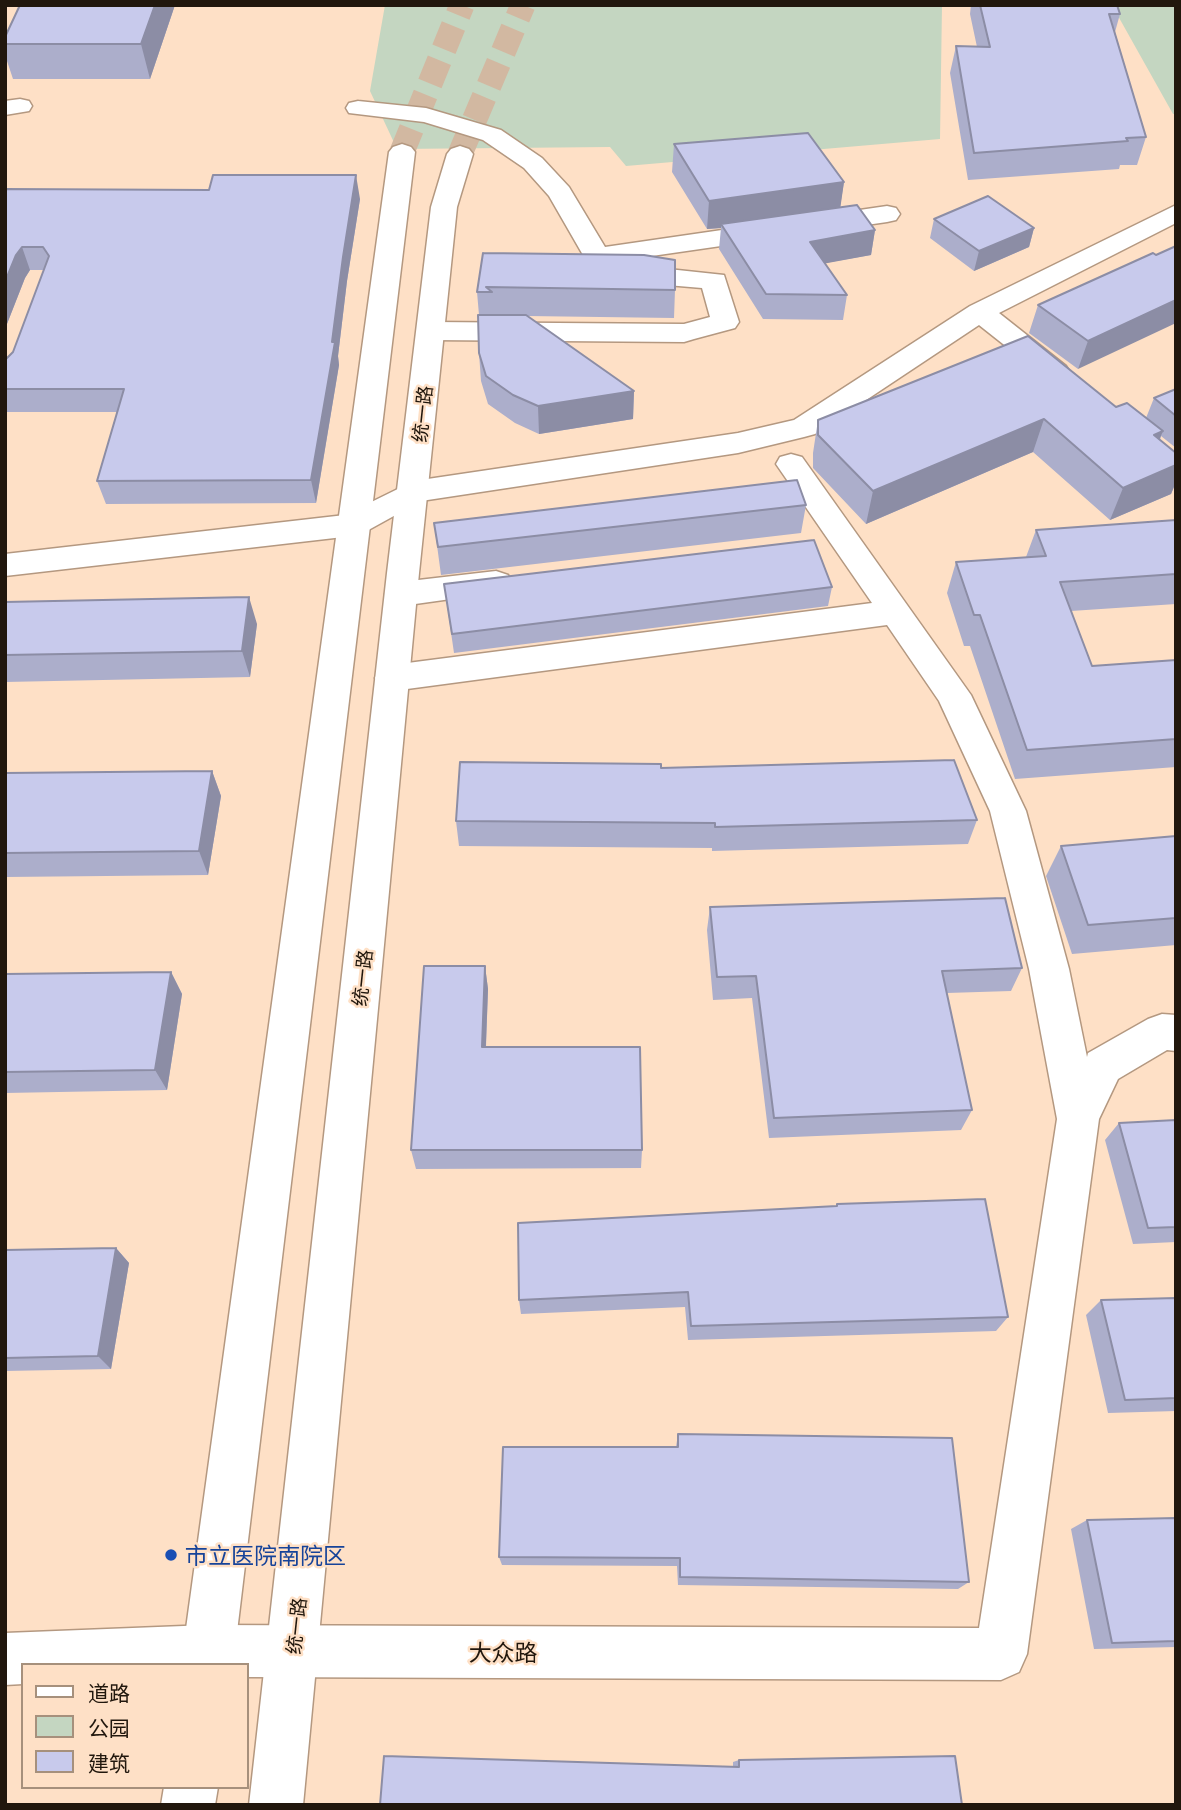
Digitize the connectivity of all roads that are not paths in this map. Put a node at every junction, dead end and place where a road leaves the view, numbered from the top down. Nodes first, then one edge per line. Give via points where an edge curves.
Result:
1 (358, 108) dead end
2 (402, 152) tunnel mouth
3 (460, 154) tunnel mouth
4 (1176, 213) edge
5 (887, 214) dead end
6 (597, 256) junction
7 (980, 312) junction
8 (431, 331) junction
9 (1078, 389) edge
10 (791, 464) dead end
11 (414, 492) junction
12 (352, 525) junction
13 (846, 541) junction
14 (805, 546) edge
15 (5, 565) edge
16 (522, 579) edge
17 (401, 594) junction
18 (895, 612) junction
19 (392, 678) junction
20 (1176, 1033) edge
21 (1078, 1119) junction
22 (293, 1651) junction
23 (208, 1658) edge
24 (5, 1659) edge
25 (276, 1805) edge

1 - 6 street via 426,116 492,135 533,163 560,192
2 - 12 street
3 - 8 street, 统一路 via 444,206
4 - 7 street
5 - 6 street
6 - 8 street via 655,276 714,281 725,322 684,333
7 - 9 street
7 - 11 street via 804,427 738,443
8 - 11 street, 统一路
10 - 13 street
11 - 12 street
11 - 17 street, 统一路
12 - 15 street
12 - 23 street
13 - 14 street
13 - 18 street
16 - 17 street
17 - 19 street, 统一路
18 - 19 street
18 - 21 street via 954,695 1008,811 1049,969
19 - 22 street, 统一路
20 - 21 street via 1162,1032 1103,1066
21 - 22 street, 大众路 via 1001,1654
22 - 23 street, 大众路
22 - 25 street, 统一路
23 - 24 street, 大众路

